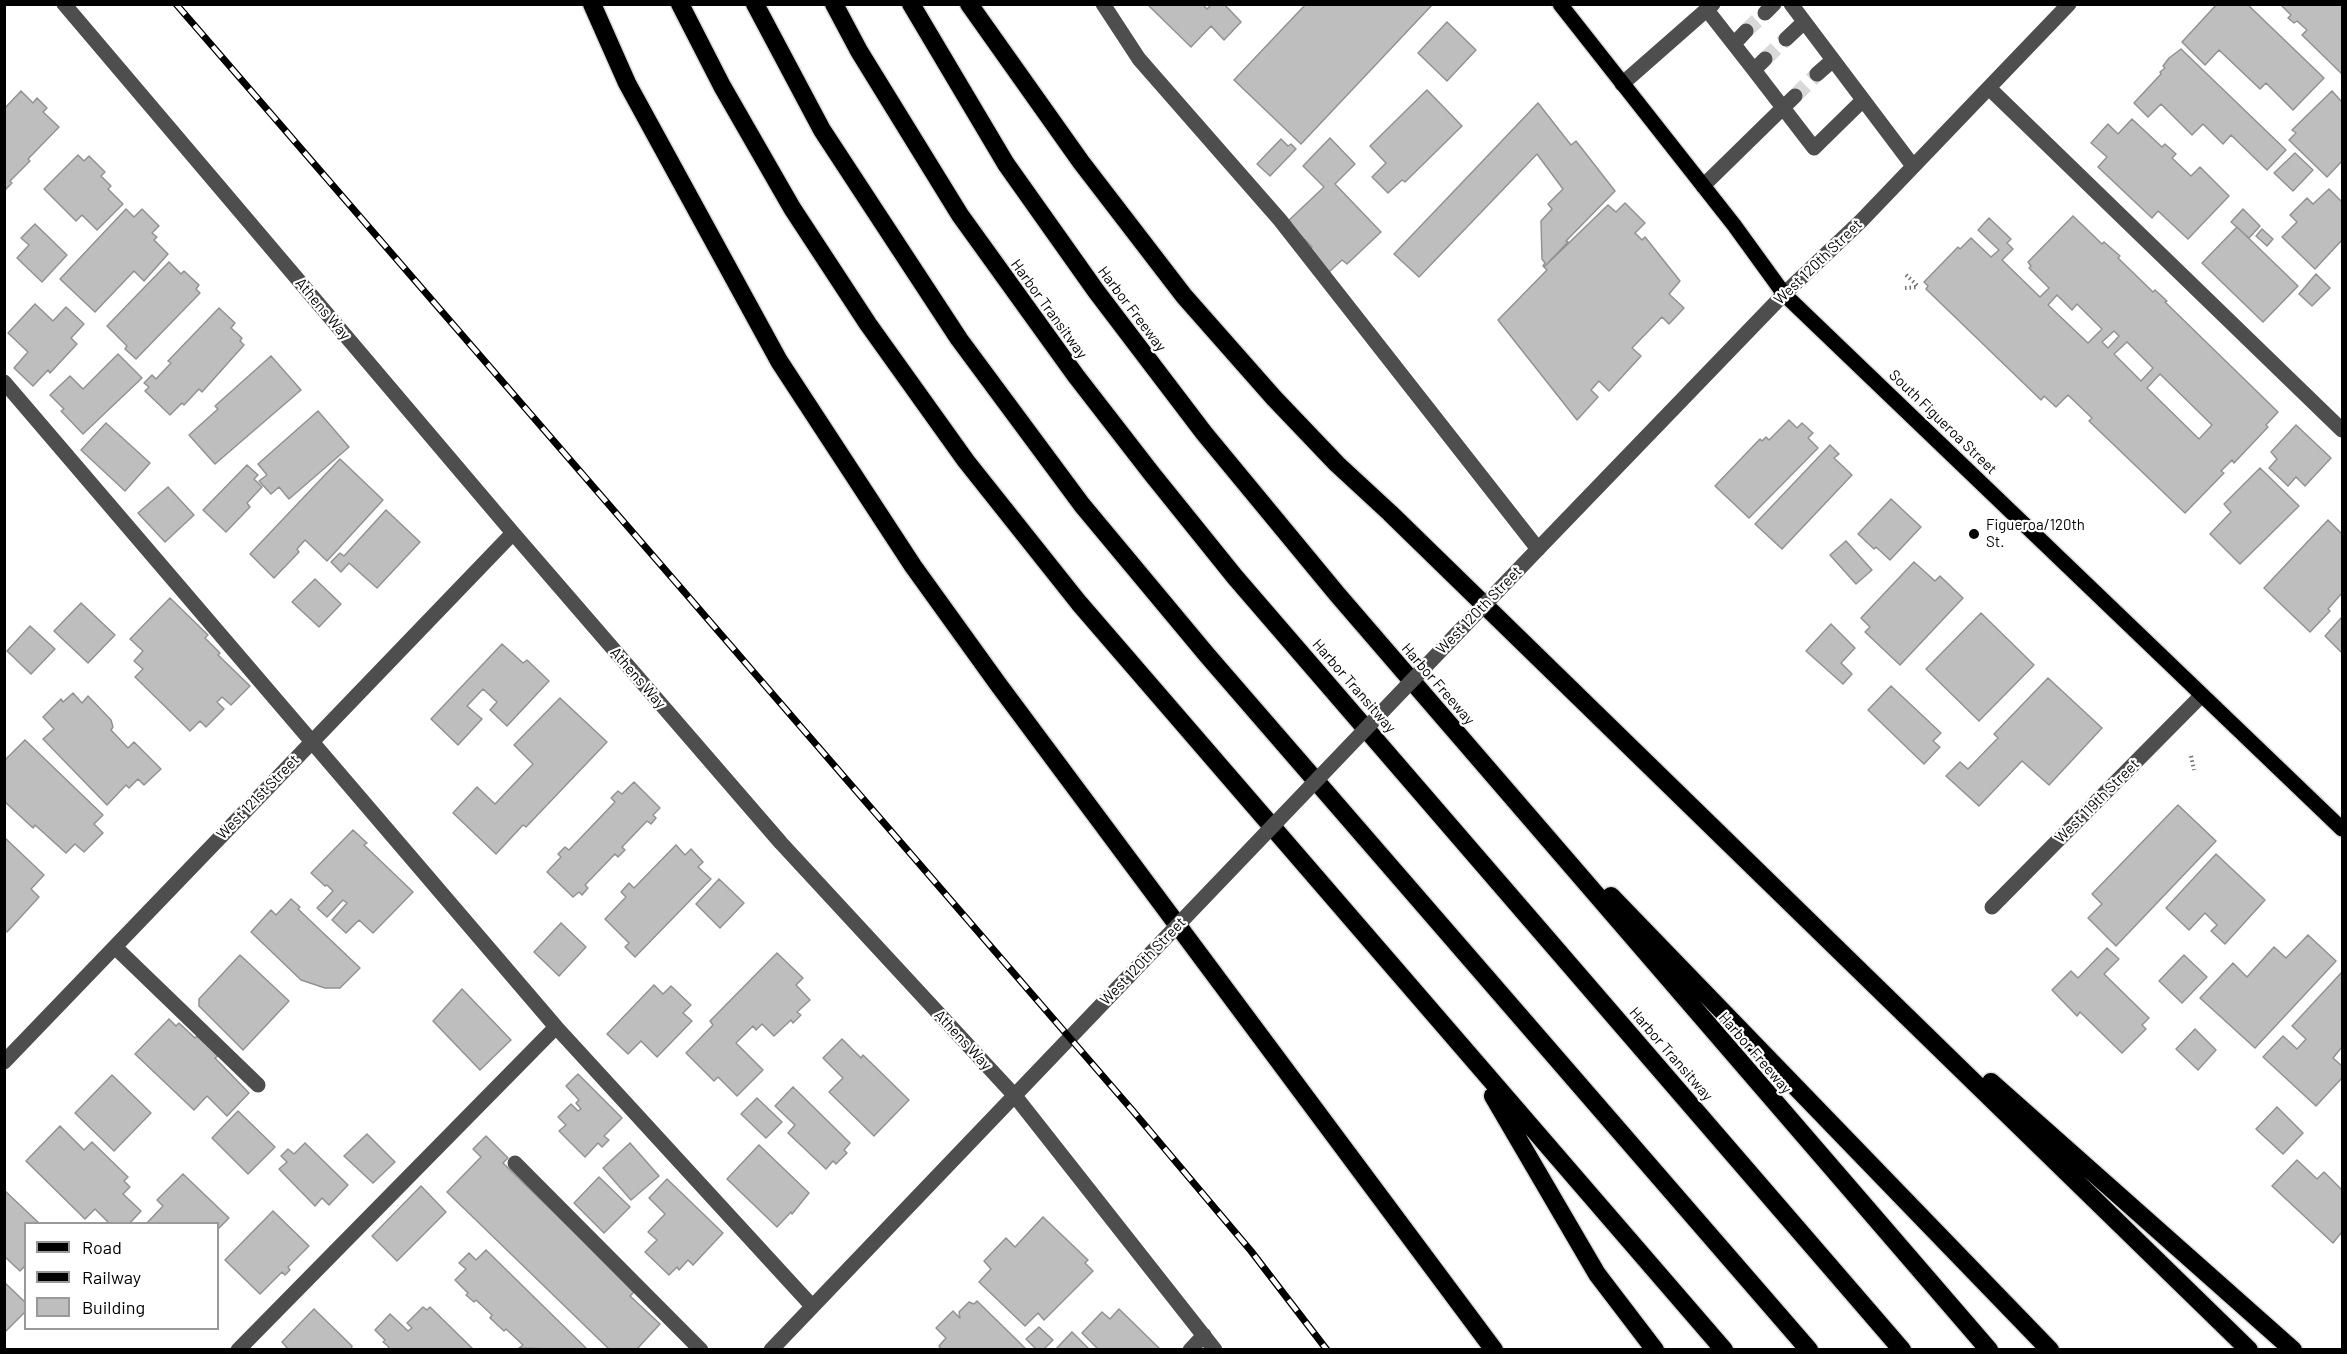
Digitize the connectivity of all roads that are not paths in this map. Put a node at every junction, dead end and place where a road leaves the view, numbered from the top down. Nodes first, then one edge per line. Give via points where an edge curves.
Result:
1 (64, 4) edge
2 (592, 4) edge
3 (680, 4) edge
4 (754, 4) edge
5 (834, 4) edge
6 (911, 4) edge
7 (969, 4) edge
8 (1103, 4) edge
9 (1560, 4) edge
10 (1791, 4) edge
11 (2068, 5) edge
12 (1710, 8) edge
13 (1804, 22) junction
14 (1746, 30) tunnel mouth
15 (1786, 39) tunnel mouth
16 (1734, 44) junction
17 (1833, 60) junction
18 (1818, 74) tunnel mouth
19 (1623, 84) junction
20 (1989, 88) junction
21 (1796, 96) tunnel mouth
22 (1863, 100) junction
23 (1783, 109) junction
24 (1913, 166) junction
25 (1703, 186) junction
26 (1784, 294) junction
27 (4, 382) edge
28 (2343, 430) edge
29 (513, 533) junction
30 (1538, 549) junction
31 (2202, 695) junction
32 (312, 741) junction
33 (1479, 759) junction
34 (2340, 821) edge
35 (1992, 907) dead end
36 (1808, 920) junction
37 (116, 947) junction
38 (556, 1026) junction
39 (1459, 1045) junction
40 (4, 1062) edge
41 (258, 1085) dead end
42 (1015, 1096) junction
43 (514, 1163) dead end
44 (812, 1306) junction
45 (1204, 1335) junction
46 (238, 1350) edge
47 (701, 1350) edge
48 (771, 1350) edge
49 (1190, 1350) edge
50 (1215, 1350) edge
51 (1494, 1350) edge
52 (1655, 1350) edge
53 (1724, 1350) edge
54 (1809, 1350) edge
55 (1902, 1350) edge
56 (1989, 1350) edge
57 (2050, 1350) edge
58 (2249, 1350) edge
59 (2293, 1350) edge

1 - 29 street, Athens Way
2 - 51 highway via 627,83 779,361 913,566
3 - 39 highway via 792,208 868,324 966,461 1079,603
4 - 54 highway via 822,130 959,339 1082,505 1207,655
5 - 55 highway, Harbor Transitway via 960,215 1152,474 1235,577
6 - 33 highway, Harbor Freeway via 1006,164 1096,291 1204,433
7 - 36 highway via 1081,162 1184,296 1274,398 1337,464
8 - 30 street via 1139,59 1280,220
9 - 19 main road, South Figueroa Street
10 - 13 street
11 - 20 street, West 120th Street
12 - 16 street
12 - 19 street
13 - 15 street
13 - 17 street
14 - 16 street
16 - 23 street via 1760,64
17 - 18 street
17 - 22 street
19 - 25 main road, South Figueroa Street
20 - 24 street, West 120th Street
20 - 28 street
21 - 23 street
22 - 23 street via 1814,147
22 - 24 street
23 - 25 street
24 - 26 street, West 120th Street
25 - 26 main road, South Figueroa Street
26 - 30 street, West 120th Street
26 - 31 main road, South Figueroa Street
27 - 32 street
29 - 32 street, West 121st Street
29 - 42 street, Athens Way via 781,843
30 - 42 street, West 120th Street, bridge
31 - 34 main road, South Figueroa Street
31 - 35 street, West 119th Street
32 - 37 street, West 121st Street
32 - 38 street
33 - 56 highway, Harbor Freeway
33 - 57 highway
36 - 58 highway
36 - 59 highway
37 - 40 street, West 121st Street
37 - 41 street
38 - 44 street
38 - 46 street
39 - 52 highway via 1597,1274
39 - 53 highway
42 - 44 street, West 120th Street
42 - 45 street, Athens Way
43 - 47 street
44 - 48 street, West 120th Street
45 - 49 street
45 - 50 street, Athens Way

